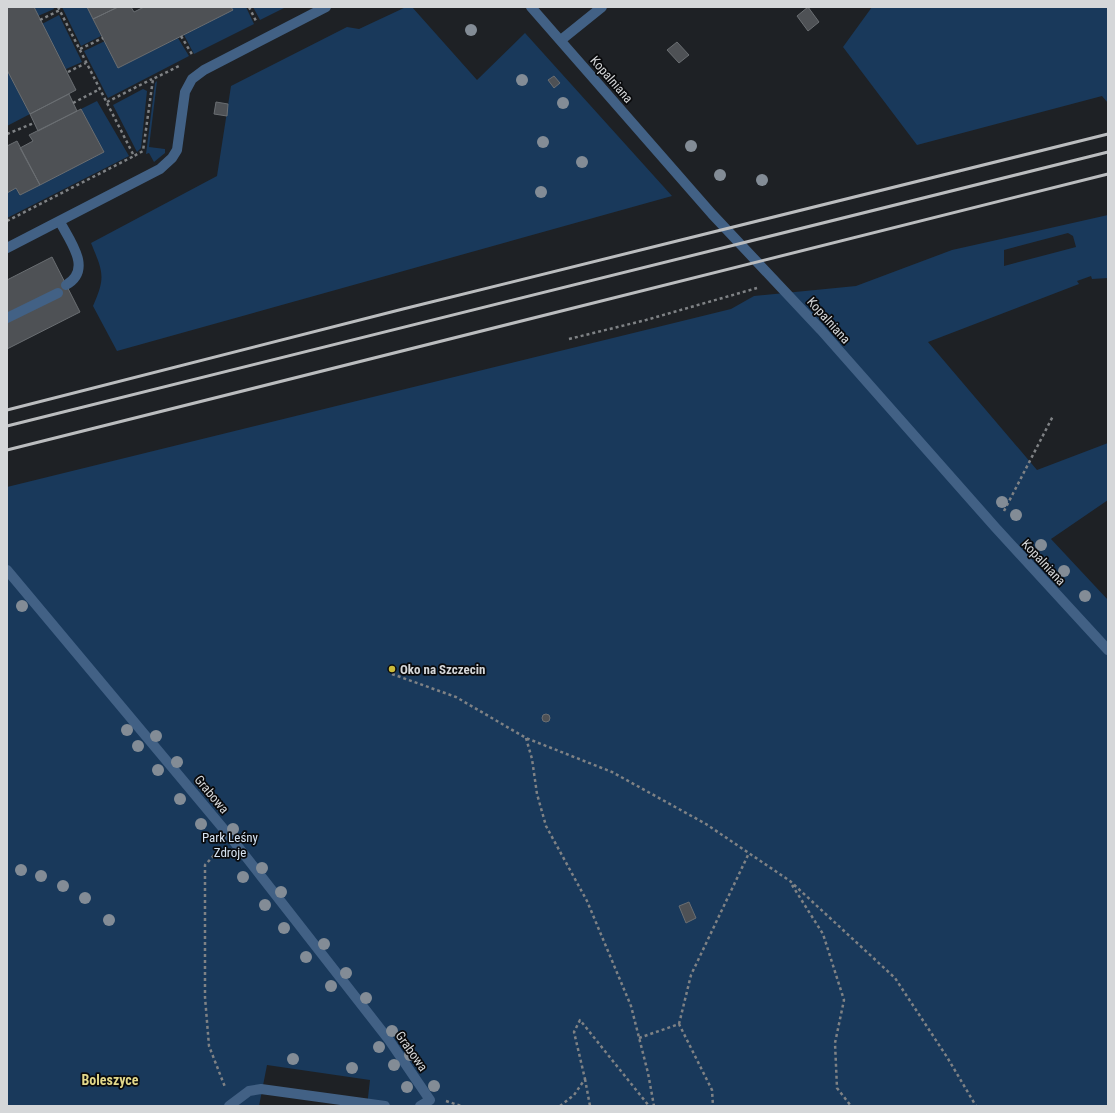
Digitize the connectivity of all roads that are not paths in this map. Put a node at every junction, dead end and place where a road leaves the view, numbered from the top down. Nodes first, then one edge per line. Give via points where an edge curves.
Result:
1 (326, 7) edge
2 (532, 7) edge
3 (602, 7) edge
4 (561, 40) junction
5 (60, 222) junction
6 (7, 248) edge
7 (66, 285) dead end
8 (58, 293) dead end
9 (7, 318) edge
10 (7, 570) edge
11 (1108, 650) edge
12 (230, 1105) edge
13 (385, 1106) edge
14 (420, 1106) edge

1 - 5 street via 204,70 192,79 185,92 178,146 172,158 160,169
2 - 4 street, Kopalniana
3 - 4 street
4 - 11 street, Kopalniana via 712,214
5 - 6 street
5 - 7 street via 78,257 79,266 77,276
8 - 9 street
10 - 14 street, Grabowa via 232,839 389,1040 430,1100
12 - 13 street via 249,1091 261,1088

